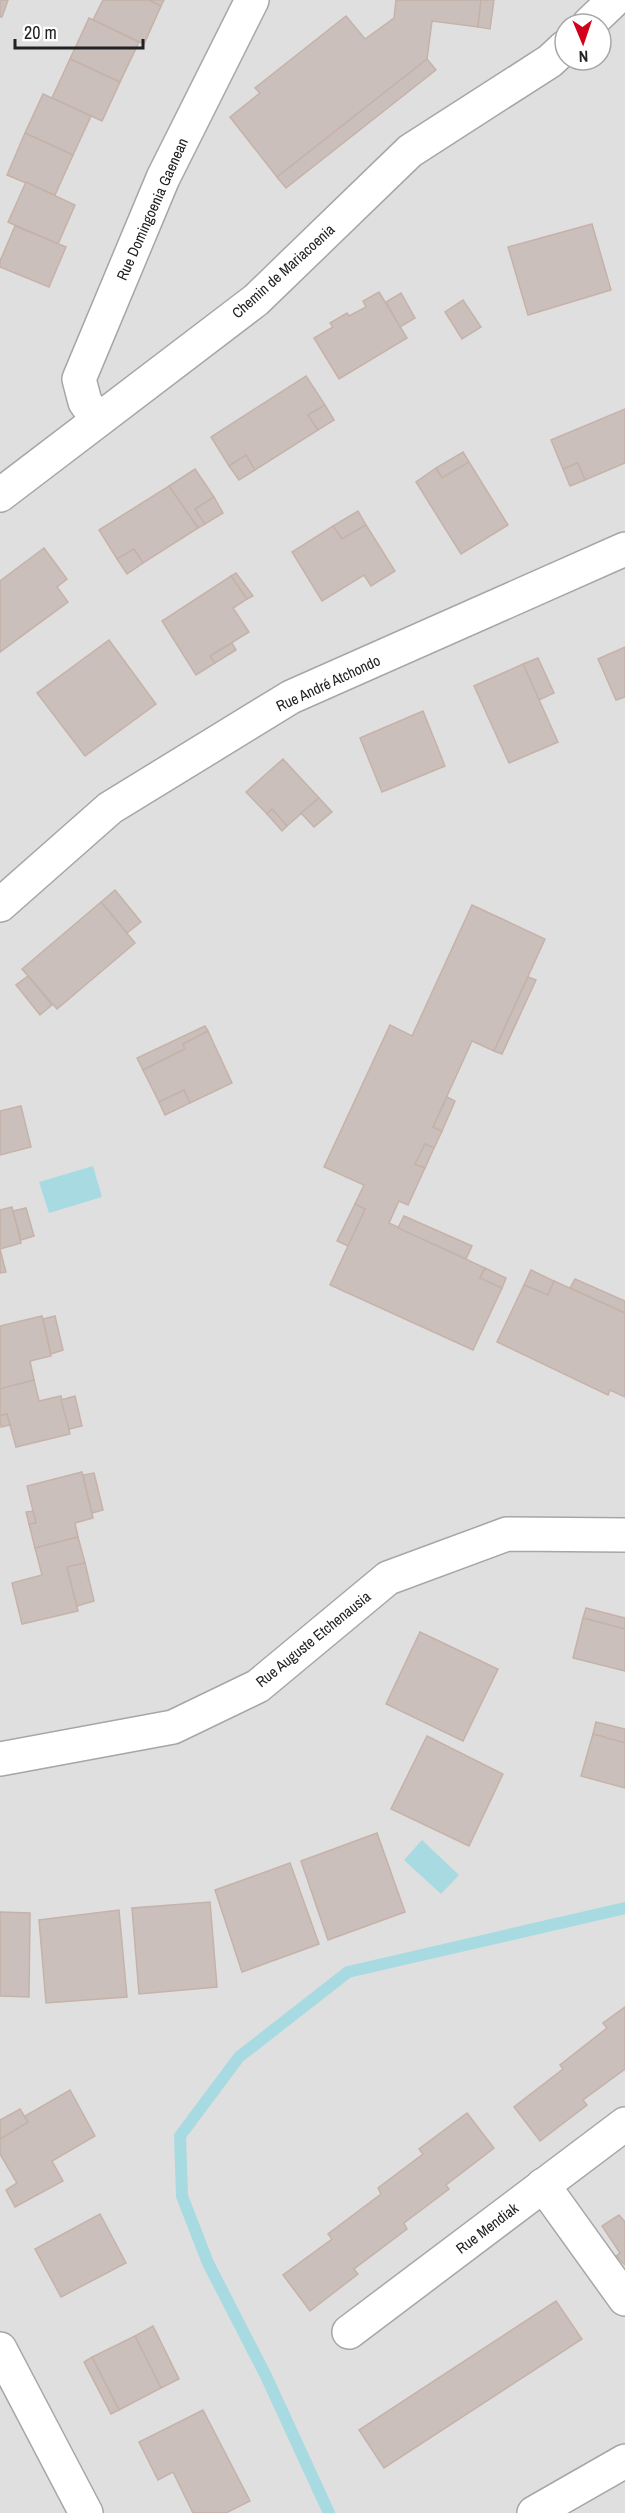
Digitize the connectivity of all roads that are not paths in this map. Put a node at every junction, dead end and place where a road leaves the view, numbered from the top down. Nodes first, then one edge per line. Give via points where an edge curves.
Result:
1 (252, 0) edge
2 (614, 0) edge
3 (602, 12) edge
4 (553, 58) edge
5 (98, 420) junction
6 (0, 495) edge
7 (625, 549) edge
8 (0, 905) edge
9 (625, 1535) edge
10 (0, 1759) edge
11 (625, 2124) edge
12 (543, 2186) junction
13 (625, 2299) edge
14 (349, 2332) dead end
15 (0, 2349) edge
16 (625, 2461) edge
17 (86, 2513) edge
18 (534, 2513) edge

1 - 5 street, Rue Domingoenia Gaenean via 163,177 79,379 85,402
2 - 3 street
4 - 5 street, Chemin de Mariacoenia via 410,151 256,300
5 - 6 street, Chemin de Mariacoenia
7 - 8 street, Rue André Atchondo via 291,697 110,808
9 - 10 street, Rue Auguste Etchenausia via 507,1534 388,1578 258,1686 173,1727
11 - 12 street, Rue Mendiak
12 - 13 street
12 - 14 street, Rue Mendiak
15 - 17 street
16 - 18 street

